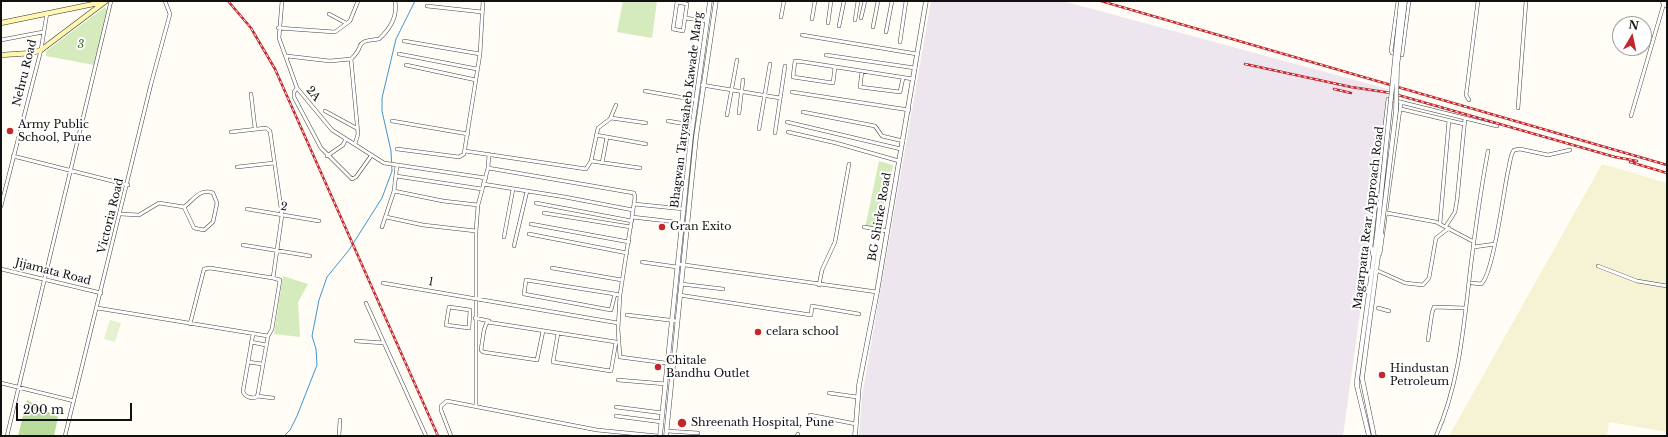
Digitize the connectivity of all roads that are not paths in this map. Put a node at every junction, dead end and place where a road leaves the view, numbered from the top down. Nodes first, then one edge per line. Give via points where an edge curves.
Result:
1 (106, 1) edge
2 (111, 1) edge
3 (165, 1) edge
4 (282, 1) edge
5 (358, 1) edge
6 (395, 1) edge
7 (483, 1) edge
8 (710, 1) edge
9 (714, 1) edge
10 (784, 1) edge
11 (815, 1) edge
12 (831, 1) edge
13 (844, 1) edge
14 (858, 1) edge
15 (864, 1) edge
16 (878, 1) edge
17 (892, 1) edge
18 (906, 1) edge
19 (926, 1) edge
20 (1400, 1) edge
21 (1405, 1) edge
22 (1409, 1) edge
23 (1478, 1) edge
24 (1526, 1) edge
25 (1664, 3) edge
26 (427, 6) dead end
27 (482, 12) junction
28 (47, 13) junction
29 (329, 14) dead end
30 (781, 17) dead end
31 (685, 18) junction
32 (861, 18) dead end
33 (812, 19) dead end
34 (855, 20) dead end
35 (707, 21) junction
36 (828, 22) dead end
37 (1, 23) edge
38 (346, 23) junction
39 (839, 26) dead end
40 (873, 27) dead end
41 (278, 28) junction
42 (44, 32) junction
43 (886, 32) dead end
44 (802, 35) dead end
45 (1, 40) edge
46 (404, 41) dead end
47 (900, 42) dead end
48 (41, 50) junction
49 (399, 54) dead end
50 (480, 54) junction
51 (918, 54) junction
52 (1, 55) edge
53 (826, 55) dead end
54 (287, 56) junction
55 (351, 59) junction
56 (737, 60) dead end
57 (770, 64) dead end
58 (406, 65) dead end
59 (785, 66) dead end
60 (835, 67) junction
61 (915, 68) junction
62 (478, 69) junction
63 (862, 71) junction
64 (903, 78) junction
65 (913, 79) junction
66 (476, 80) junction
67 (744, 80) dead end
68 (704, 83) junction
69 (698, 84) junction
70 (297, 88) junction
71 (645, 91) dead end
72 (732, 91) junction
73 (742, 92) junction
74 (792, 92) dead end
75 (251, 94) dead end
76 (764, 96) junction
77 (780, 98) junction
78 (696, 100) junction
79 (1469, 100) dead end
80 (1402, 102) junction
81 (616, 105) dead end
82 (1518, 108) dead end
83 (1401, 109) junction
84 (909, 110) junction
85 (325, 111) dead end
86 (804, 112) dead end
87 (739, 113) dead end
88 (727, 115) dead end
89 (1631, 116) dead end
90 (611, 118) junction
91 (1464, 118) junction
92 (1450, 120) junction
93 (392, 121) dead end
94 (668, 121) dead end
95 (787, 122) dead end
96 (646, 123) dead end
97 (1464, 124) junction
98 (692, 125) junction
99 (1497, 126) dead end
100 (255, 128) junction
101 (759, 128) dead end
102 (358, 129) junction
103 (231, 132) dead end
104 (788, 132) dead end
105 (775, 133) dead end
106 (468, 134) junction
107 (596, 135) junction
108 (607, 137) junction
109 (346, 139) junction
110 (903, 141) junction
111 (355, 144) junction
112 (646, 144) dead end
113 (397, 149) dead end
114 (901, 149) junction
115 (1570, 150) dead end
116 (465, 151) junction
117 (1488, 151) dead end
118 (489, 154) junction
119 (13, 156) junction
120 (327, 156) junction
121 (371, 156) junction
122 (591, 161) junction
123 (899, 161) junction
124 (274, 163) junction
125 (602, 163) junction
126 (849, 164) dead end
127 (396, 165) junction
128 (237, 167) dead end
129 (488, 168) junction
130 (640, 168) dead end
131 (72, 170) junction
132 (688, 170) junction
133 (693, 170) junction
134 (396, 176) junction
135 (486, 178) junction
136 (483, 184) junction
137 (128, 185) junction
138 (482, 189) junction
139 (513, 189) junction
140 (394, 191) junction
141 (527, 192) junction
142 (536, 203) dead end
143 (634, 204) junction
144 (478, 205) junction
145 (1, 206) edge
146 (184, 207) junction
147 (247, 209) dead end
148 (684, 209) junction
149 (633, 210) junction
150 (544, 213) dead end
151 (1387, 213) junction
152 (121, 214) junction
153 (282, 215) junction
154 (386, 217) junction
155 (632, 219) junction
156 (319, 221) dead end
157 (683, 223) junction
158 (688, 223) junction
159 (1440, 223) junction
160 (531, 224) dead end
161 (382, 227) dead end
162 (631, 227) junction
163 (864, 227) dead end
164 (1448, 227) junction
165 (476, 231) junction
166 (887, 232) junction
167 (529, 234) dead end
168 (1379, 234) junction
169 (504, 237) dead end
170 (629, 242) junction
171 (1474, 242) junction
172 (1495, 244) junction
173 (243, 245) dead end
174 (514, 246) dead end
175 (1474, 247) junction
176 (277, 250) junction
177 (627, 253) junction
178 (310, 256) dead end
179 (1373, 256) junction
180 (1377, 260) junction
181 (642, 262) dead end
182 (683, 264) junction
183 (678, 265) junction
184 (1598, 266) dead end
185 (552, 268) dead end
186 (1, 269) edge
187 (1376, 270) junction
188 (273, 278) junction
189 (45, 279) junction
190 (622, 280) junction
191 (383, 283) dead end
192 (1472, 283) dead end
193 (681, 284) junction
194 (819, 285) junction
195 (1667, 286) edge
196 (723, 289) dead end
197 (877, 292) junction
198 (101, 293) junction
199 (615, 294) junction
200 (620, 295) junction
201 (679, 295) junction
202 (476, 300) junction
203 (366, 303) dead end
204 (97, 308) junction
205 (1378, 308) dead end
206 (1466, 308) junction
207 (1389, 311) dead end
208 (859, 314) dead end
209 (627, 315) dead end
210 (476, 318) junction
211 (671, 321) junction
212 (677, 321) junction
213 (469, 322) junction
214 (475, 323) junction
215 (618, 323) junction
216 (190, 324) junction
217 (543, 331) junction
218 (558, 333) junction
219 (253, 334) junction
220 (268, 336) junction
221 (1428, 340) dead end
222 (356, 341) dead end
223 (252, 342) junction
224 (619, 342) junction
225 (384, 343) junction
226 (266, 344) junction
227 (614, 356) junction
228 (620, 356) junction
229 (248, 362) junction
230 (667, 363) junction
231 (262, 364) junction
232 (673, 364) junction
233 (618, 380) dead end
234 (1, 383) edge
235 (666, 384) junction
236 (18, 387) junction
237 (829, 393) dead end
238 (257, 396) junction
239 (857, 397) junction
240 (273, 398) dead end
241 (74, 401) junction
242 (476, 406) junction
243 (616, 407) dead end
244 (663, 413) junction
245 (810, 415) dead end
246 (616, 416) dead end
247 (340, 420) dead end
248 (662, 422) junction
249 (856, 424) junction
250 (698, 433) dead end
251 (666, 434) edge
252 (7, 436) edge
253 (65, 436) edge
254 (339, 436) edge
255 (426, 436) edge
256 (451, 436) edge
257 (659, 436) edge
258 (855, 436) edge
259 (1369, 436) edge
260 (1374, 436) edge
261 (1436, 436) edge

1 - 28 main road
1 - 48 main road
2 - 131 street
3 - 137 street, Victoria Road via 170,14
4 - 41 street, 2A
5 - 38 street via 352,19
6 - 55 street via 396,15 393,22 379,39 361,43
7 - 27 street
8 - 35 street, Bhagwan Tatyasaheb Kawade Marg
9 - 68 street, Bhagwan Tatyasaheb Kawade Marg
9 - 68 street
10 - 30 street
11 - 33 street
12 - 36 street
13 - 39 street
14 - 34 street
15 - 32 street
16 - 40 street
17 - 43 street
18 - 47 street
19 - 51 street, BG Shirke Road
20 - 22 street via 1391,52 1402,55
20 - 168 street, Magarpatta Rear Approach Road, bridge
21 - 168 street, Magarpatta Rear Approach Road, bridge via 1397,67 1396,111
23 - 79 street via 1466,95
24 - 82 street
25 - 89 street
26 - 27 street
27 - 50 street
28 - 37 main road
28 - 42 street, Nehru Road
29 - 38 street
31 - 31 street via 683,31 673,29 677,2 687,4
31 - 35 street
35 - 69 street, Bhagwan Tatyasaheb Kawade Marg
38 - 41 street via 339,30 328,32
41 - 54 street, 2A via 282,48
42 - 45 street
42 - 48 street, Nehru Road
44 - 51 street
46 - 50 street
48 - 52 main road
48 - 119 street, Nehru Road
49 - 62 street
50 - 62 street
51 - 61 street, BG Shirke Road
53 - 61 street
54 - 55 street via 330,61
54 - 70 street, 2A
55 - 102 street
56 - 72 street
57 - 76 street
58 - 66 street
59 - 77 street
60 - 60 street via 795,61 793,77 833,83
60 - 63 street
61 - 65 street, BG Shirke Road
62 - 66 street
63 - 64 street
63 - 64 street via 860,87 900,92
64 - 65 street
65 - 84 street, BG Shirke Road
66 - 106 street
67 - 73 street
68 - 69 street
68 - 72 street
68 - 133 street, Bhagwan Tatyasaheb Kawade Marg
69 - 78 street, Bhagwan Tatyasaheb Kawade Marg
70 - 109 street, 2A via 328,126
70 - 120 street via 294,97
71 - 78 street
72 - 73 street
72 - 88 street
73 - 76 street
73 - 87 street
74 - 84 street
75 - 100 street
76 - 77 street
76 - 101 street
77 - 105 street
78 - 98 street, Bhagwan Tatyasaheb Kawade Marg
80 - 83 street
80 - 91 street
80 - 179 street via 1389,99 1387,101 1371,246
81 - 90 street
83 - 92 street
83 - 151 street
84 - 110 street, BG Shirke Road
85 - 102 street
86 - 110 street via 868,124 874,126 882,136
90 - 96 street
90 - 107 street via 598,128
91 - 97 street
91 - 99 street
92 - 97 street
92 - 159 street
93 - 106 street
94 - 98 street
95 - 114 street
97 - 164 street via 1455,212
98 - 132 street, Bhagwan Tatyasaheb Kawade Marg
100 - 103 street
100 - 124 street via 266,128 270,131
102 - 111 street
104 - 123 street
106 - 116 street
107 - 108 street
107 - 122 street
108 - 112 street
108 - 125 street
109 - 111 street, 2A
109 - 120 street
110 - 114 street, BG Shirke Road
111 - 121 street, 2A
113 - 116 street via 459,157
114 - 123 street, BG Shirke Road
115 - 172 street via 1548,155 1514,150
116 - 118 street
117 - 171 street
118 - 122 street via 583,169 588,167
118 - 129 street
119 - 131 street
119 - 145 street, Nehru Road
120 - 121 street via 353,180
121 - 127 street, 2A
122 - 125 street
123 - 166 street, BG Shirke Road
124 - 128 street
124 - 153 street
125 - 130 street
126 - 194 street via 835,242 822,270
127 - 134 street
127 - 135 street, 2A
129 - 135 street
129 - 143 street via 632,192 635,194
131 - 137 street
131 - 189 street
132 - 133 street
132 - 148 street, Bhagwan Tatyasaheb Kawade Marg
133 - 158 street, Bhagwan Tatyasaheb Kawade Marg
134 - 138 street
134 - 140 street
135 - 136 street
136 - 138 street
136 - 139 street
137 - 152 street, Victoria Road
138 - 144 street
139 - 141 street
139 - 169 street
140 - 144 street
140 - 154 street
141 - 149 street
141 - 174 street
142 - 155 street
143 - 148 street
143 - 149 street
144 - 165 street
146 - 146 street via 194,228 204,230 213,222 216,200 213,193 204,192
146 - 152 street via 159,203 139,215
147 - 153 street, 2
148 - 157 street, Bhagwan Tatyasaheb Kawade Marg
149 - 155 street
150 - 162 street
151 - 159 street
151 - 180 street
152 - 198 street, Victoria Road
153 - 156 street, 2
153 - 176 street
154 - 161 street
154 - 165 street via 423,225
155 - 157 street
155 - 162 street
157 - 158 street
157 - 183 street, Bhagwan Tatyasaheb Kawade Marg
158 - 182 street, Bhagwan Tatyasaheb Kawade Marg
159 - 164 street
160 - 170 street
162 - 170 street
163 - 166 street
164 - 171 street
164 - 187 street via 1436,238 1429,278 1423,285 1405,283
165 - 202 street
166 - 197 street, BG Shirke Road
167 - 177 street
168 - 179 street, Magarpatta Rear Approach Road
168 - 180 street, Magarpatta Rear Approach Road
170 - 177 street
171 - 175 street
172 - 175 street
172 - 192 street via 1484,282
173 - 176 street
175 - 206 street
176 - 178 street
176 - 188 street
177 - 190 street
179 - 259 street, Magarpatta Rear Approach Road via 1357,380
180 - 187 street, Magarpatta Rear Approach Road
181 - 183 street
182 - 183 street
182 - 193 street, Bhagwan Tatyasaheb Kawade Marg
182 - 194 street
183 - 211 street, Bhagwan Tatyasaheb Kawade Marg
184 - 195 street via 1637,281
185 - 190 street
186 - 189 street, Jijamata Road
187 - 260 street, Magarpatta Rear Approach Road via 1362,378
188 - 216 street via 204,269
188 - 220 street via 280,282 272,332
189 - 198 street, Jijamata Road
189 - 236 street
190 - 200 street
191 - 202 street, 1
193 - 196 street
193 - 201 street, Bhagwan Tatyasaheb Kawade Marg
194 - 197 street
197 - 239 street, BG Shirke Road
198 - 204 street, Victoria Road
199 - 199 street via 611,310 524,294 526,280
199 - 200 street
200 - 215 street
201 - 208 street via 811,315 812,306
201 - 212 street, Bhagwan Tatyasaheb Kawade Marg
202 - 210 street
202 - 215 street, 1
203 - 225 street
204 - 216 street
204 - 241 street, Victoria Road
205 - 207 street
206 - 221 street via 1434,307
206 - 261 street via 1461,348 1446,411
209 - 211 street
210 - 214 street
210 - 224 street
211 - 212 street
211 - 230 street, Bhagwan Tatyasaheb Kawade Marg
212 - 232 street, Bhagwan Tatyasaheb Kawade Marg
213 - 213 street via 469,328 446,325 449,307 470,310
213 - 214 street
214 - 242 street
215 - 224 street
216 - 219 street
217 - 217 street via 537,360 481,350 487,322
217 - 218 street
218 - 227 street via 616,342
218 - 227 street via 553,362 611,371
219 - 220 street
219 - 223 street
220 - 226 street
222 - 225 street
223 - 226 street
223 - 229 street
224 - 228 street
225 - 255 street
226 - 231 street
227 - 228 street
228 - 230 street
229 - 231 street
229 - 238 street via 243,394 252,398
230 - 232 street
230 - 235 street, Bhagwan Tatyasaheb Kawade Marg
231 - 238 street
232 - 251 street, Bhagwan Tatyasaheb Kawade Marg
233 - 235 street
234 - 236 street
235 - 244 street, Bhagwan Tatyasaheb Kawade Marg
236 - 241 street
236 - 252 street
237 - 239 street
238 - 240 street
239 - 249 street, BG Shirke Road
241 - 253 street, Victoria Road
242 - 256 street via 447,401 443,403 441,410
242 - 257 street via 597,430
243 - 244 street
244 - 248 street, Bhagwan Tatyasaheb Kawade Marg
245 - 249 street
246 - 248 street
247 - 254 street
248 - 257 street, Bhagwan Tatyasaheb Kawade Marg
249 - 258 street, BG Shirke Road
250 - 251 street

